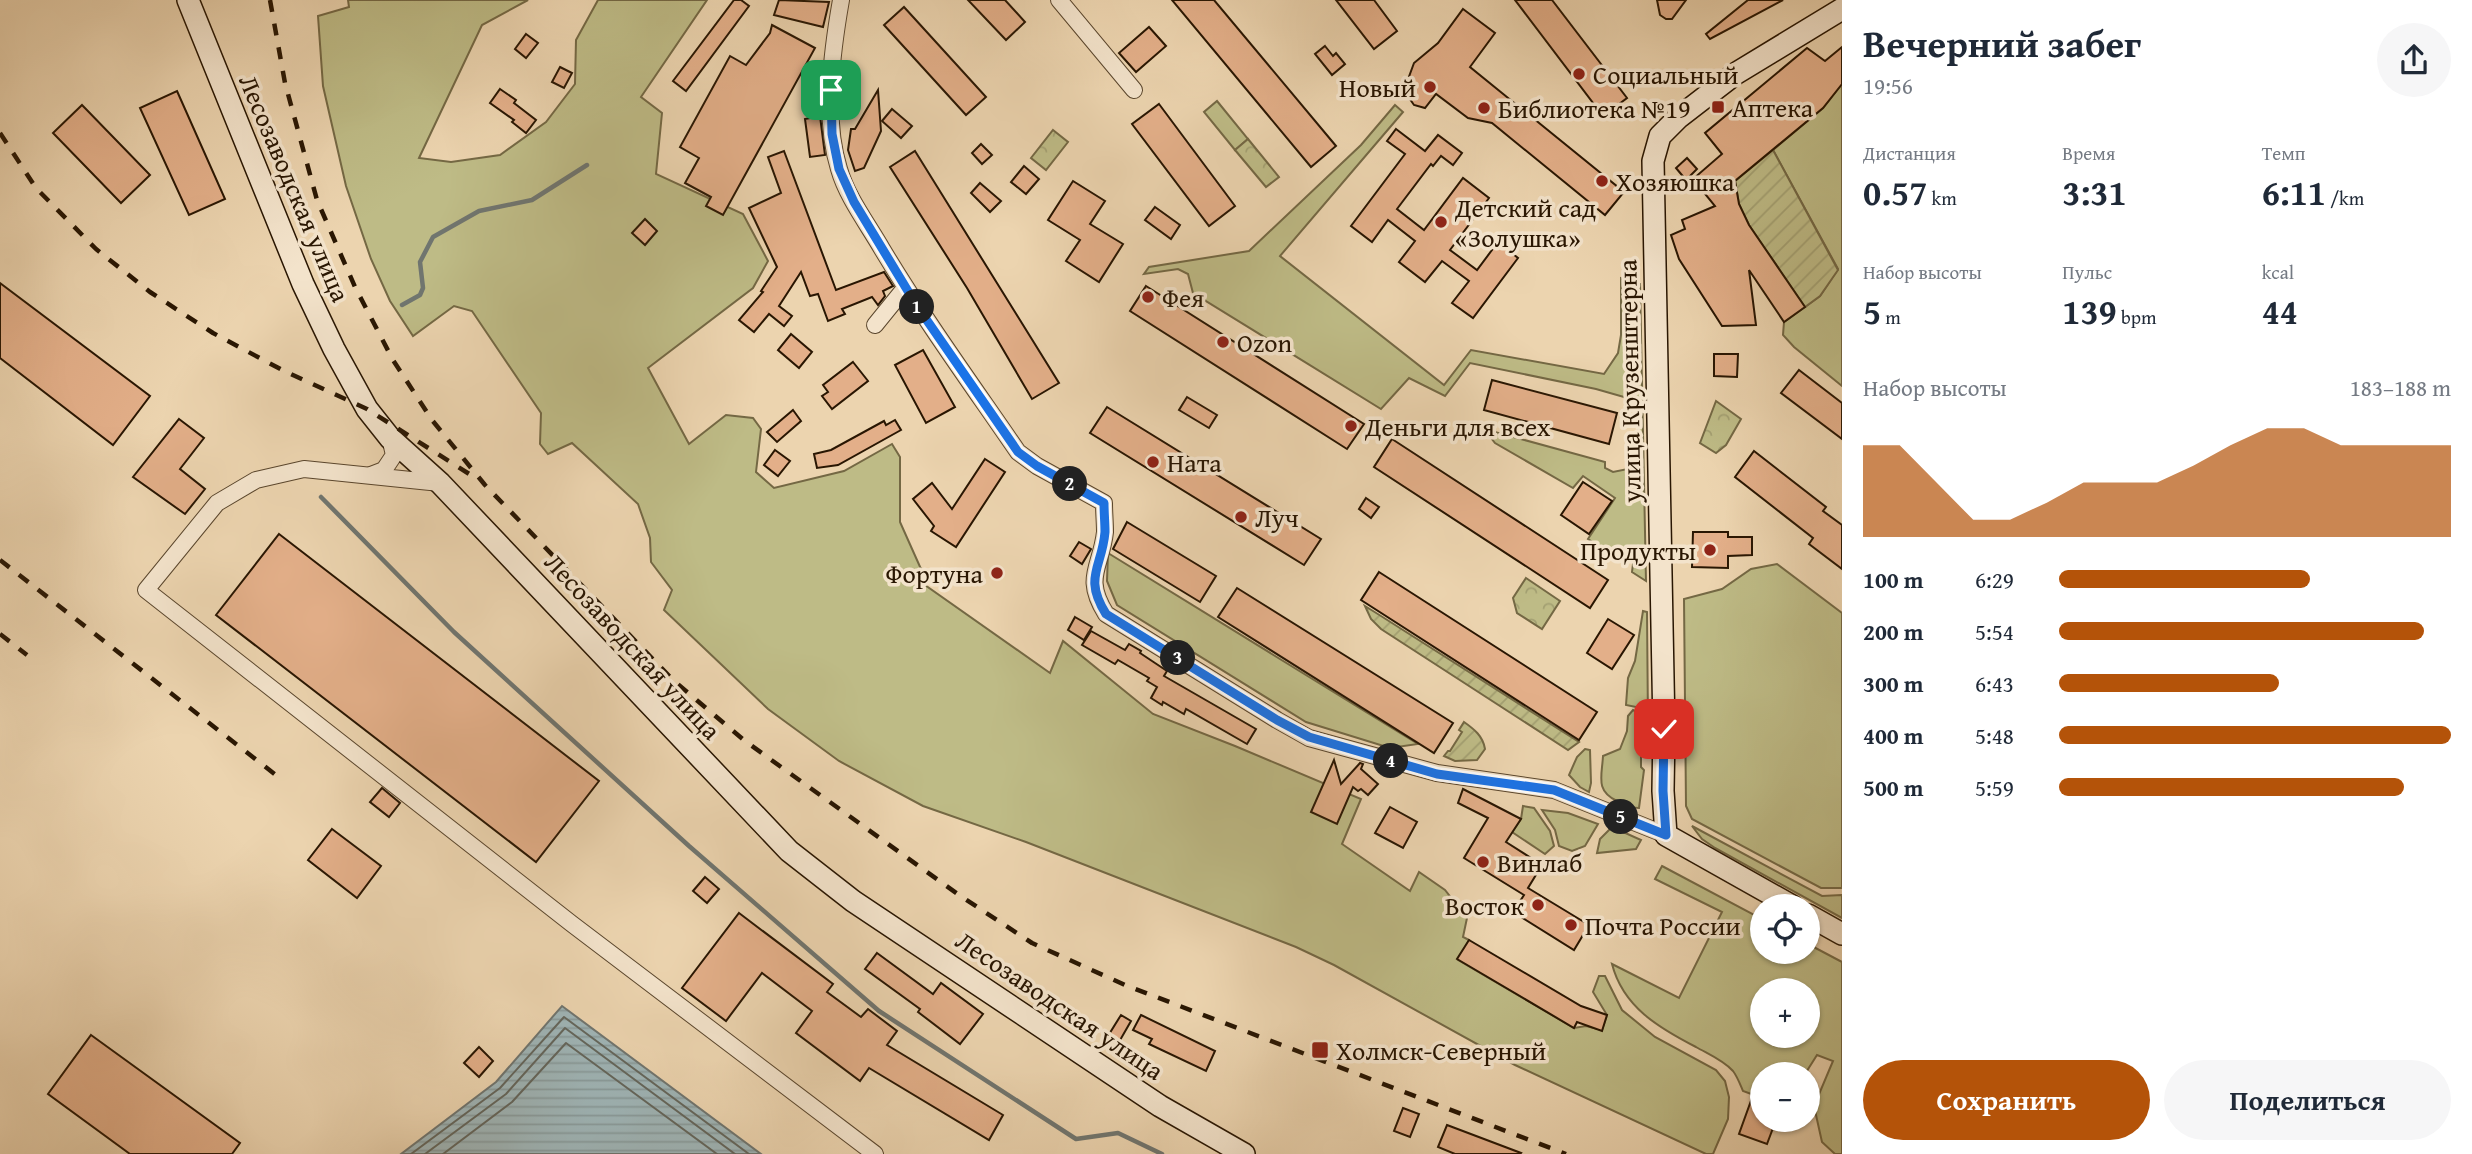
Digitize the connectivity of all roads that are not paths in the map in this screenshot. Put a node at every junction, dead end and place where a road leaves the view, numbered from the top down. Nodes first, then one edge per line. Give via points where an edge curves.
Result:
1 (188, 0) edge
2 (841, 0) edge
3 (1059, 0) edge
4 (1842, 9) edge
5 (1134, 90) dead end
6 (905, 288) junction
7 (875, 325) dead end
8 (390, 438) junction
9 (371, 475) junction
10 (440, 483) junction
11 (1666, 835) junction
12 (1771, 894) edge
13 (1820, 922) edge
14 (1842, 934) edge
15 (875, 1154) edge
16 (1244, 1154) edge

1 - 8 main road, Лесозаводская улица via 303,284 367,409
2 - 6 street via 831,90 839,169
3 - 5 street
4 - 11 main road, улица Крузенштерна via 1735,74 1678,118 1660,136 1653,161
6 - 7 street
6 - 11 street via 1018,452 1104,503 1105,534 1095,569 1095,596 1106,614 1309,737 1437,774 1554,790
8 - 9 street via 394,455 384,470
8 - 10 main road, Лесозаводская улица
9 - 10 street
9 - 15 street via 304,469 256,480 217,503 146,590
10 - 16 main road, Лесозаводская улица via 779,841 813,871 1160,1106
11 - 12 main road
13 - 14 main road

